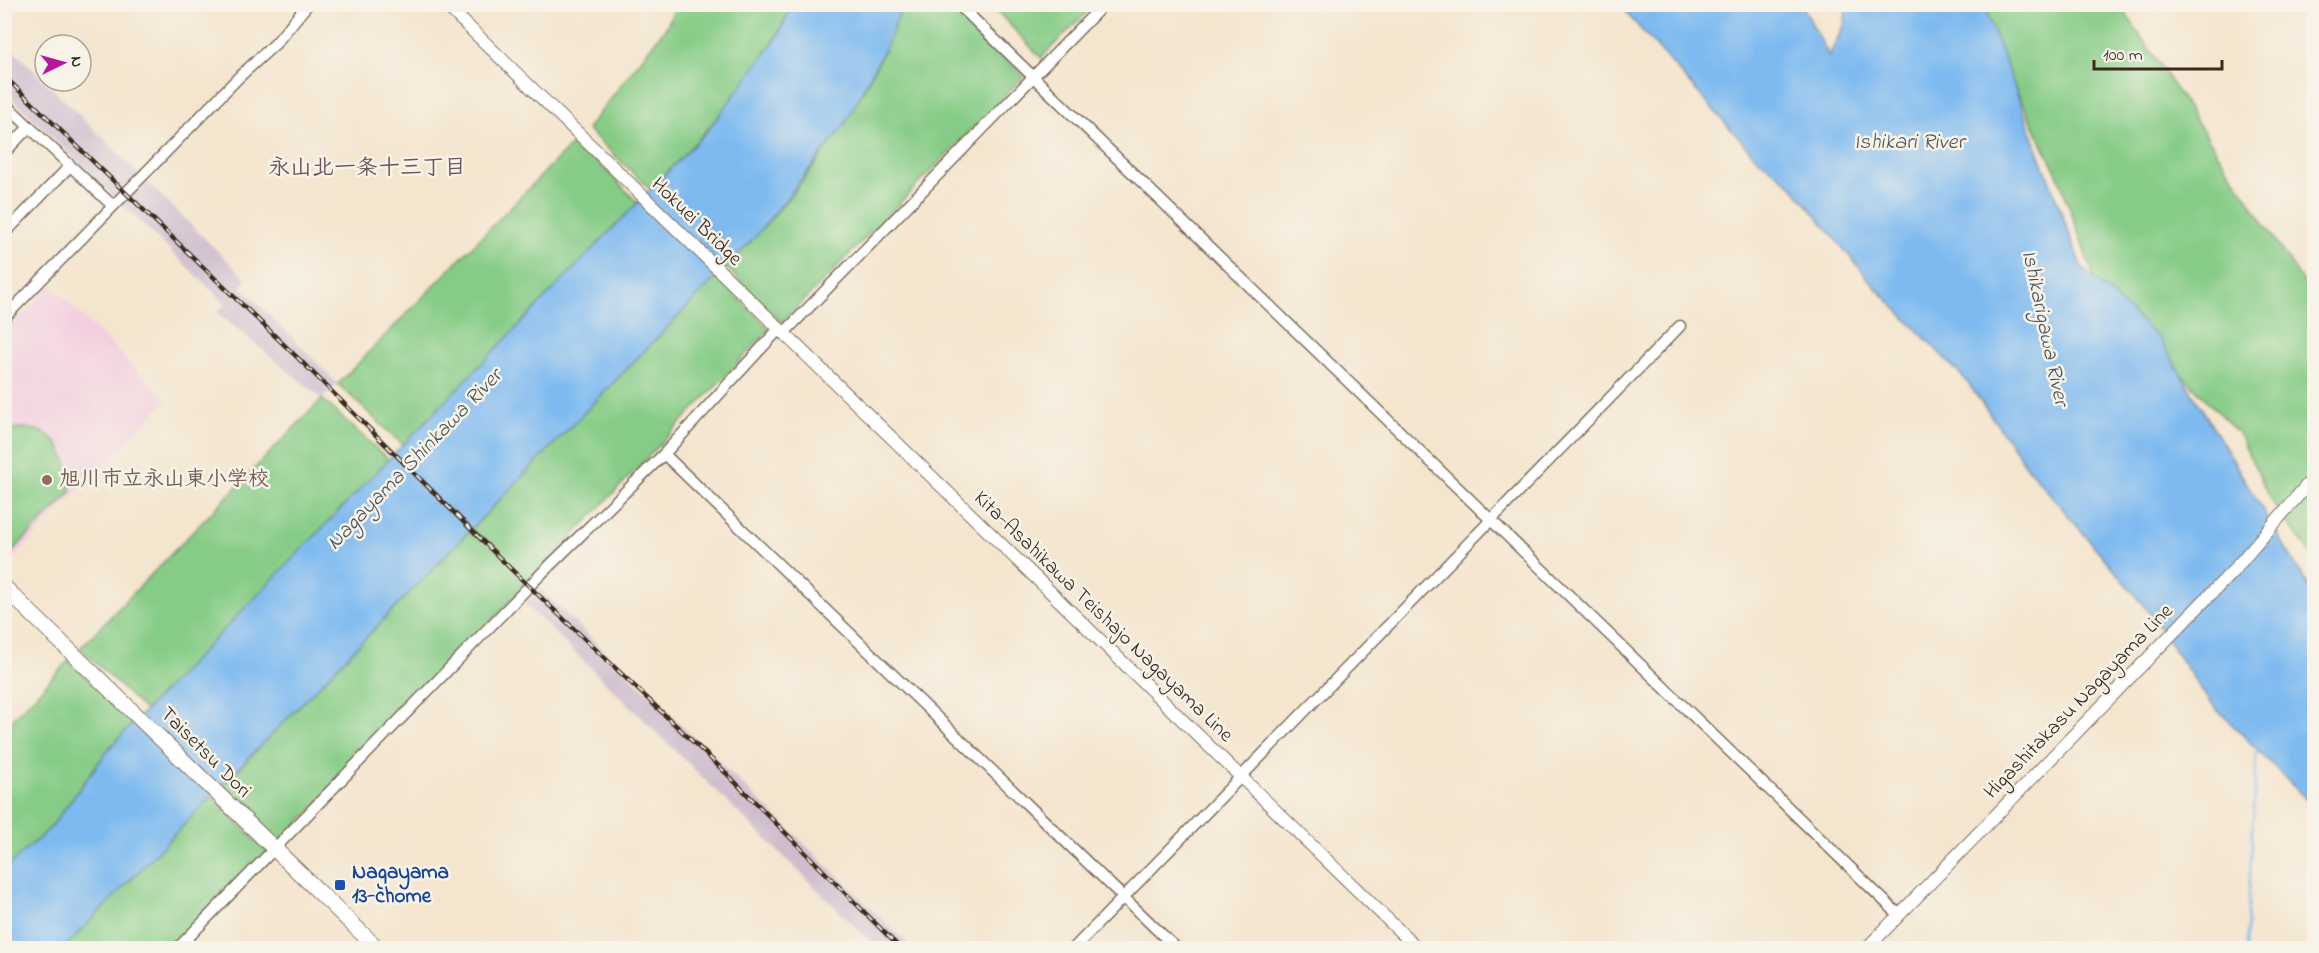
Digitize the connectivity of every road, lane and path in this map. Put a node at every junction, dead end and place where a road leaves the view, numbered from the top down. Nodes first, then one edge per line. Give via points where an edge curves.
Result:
1 (308, 4) edge
2 (445, 4) edge
3 (958, 4) edge
4 (1104, 4) edge
5 (1033, 77) junction
6 (4, 103) edge
7 (29, 127) junction
8 (4, 153) edge
9 (70, 166) junction
10 (113, 206) junction
11 (4, 234) edge
12 (762, 313) joint
13 (4, 318) edge
14 (1680, 326) dead end
15 (781, 331) junction
16 (664, 454) junction
17 (2314, 477) edge
18 (1491, 519) junction
19 (4, 586) edge
20 (1240, 777) junction
21 (274, 849) junction
22 (1123, 898) junction
23 (1899, 915) junction
24 (178, 948) edge
25 (377, 948) edge
26 (1074, 948) edge
27 (1176, 948) edge
28 (1417, 948) edge
29 (1867, 948) edge

1 - 10 street via 276,43
2 - 12 main road, Hokuei Bridge
3 - 5 street
4 - 5 street
5 - 15 street
5 - 18 street
6 - 7 street
7 - 8 street
7 - 9 street
9 - 10 street
9 - 11 street
10 - 13 street
12 - 15 main road, Kita-Asahikawa Teishajo Nagayama Line
14 - 18 street
15 - 16 street
15 - 20 main road, Kita-Asahikawa Teishajo Nagayama Line
16 - 21 street via 543,572
16 - 22 street
17 - 23 main road, Higashitakasu Nagayama Line via 2233,571
18 - 20 street
18 - 23 street
19 - 21 highway, Taisetsu Dori
20 - 22 street
20 - 28 main road, Kita-Asahikawa Teishajo Nagayama Line
21 - 24 street
21 - 25 highway, Taisetsu Dori
22 - 26 street
22 - 27 street
23 - 29 main road, Higashitakasu Nagayama Line

